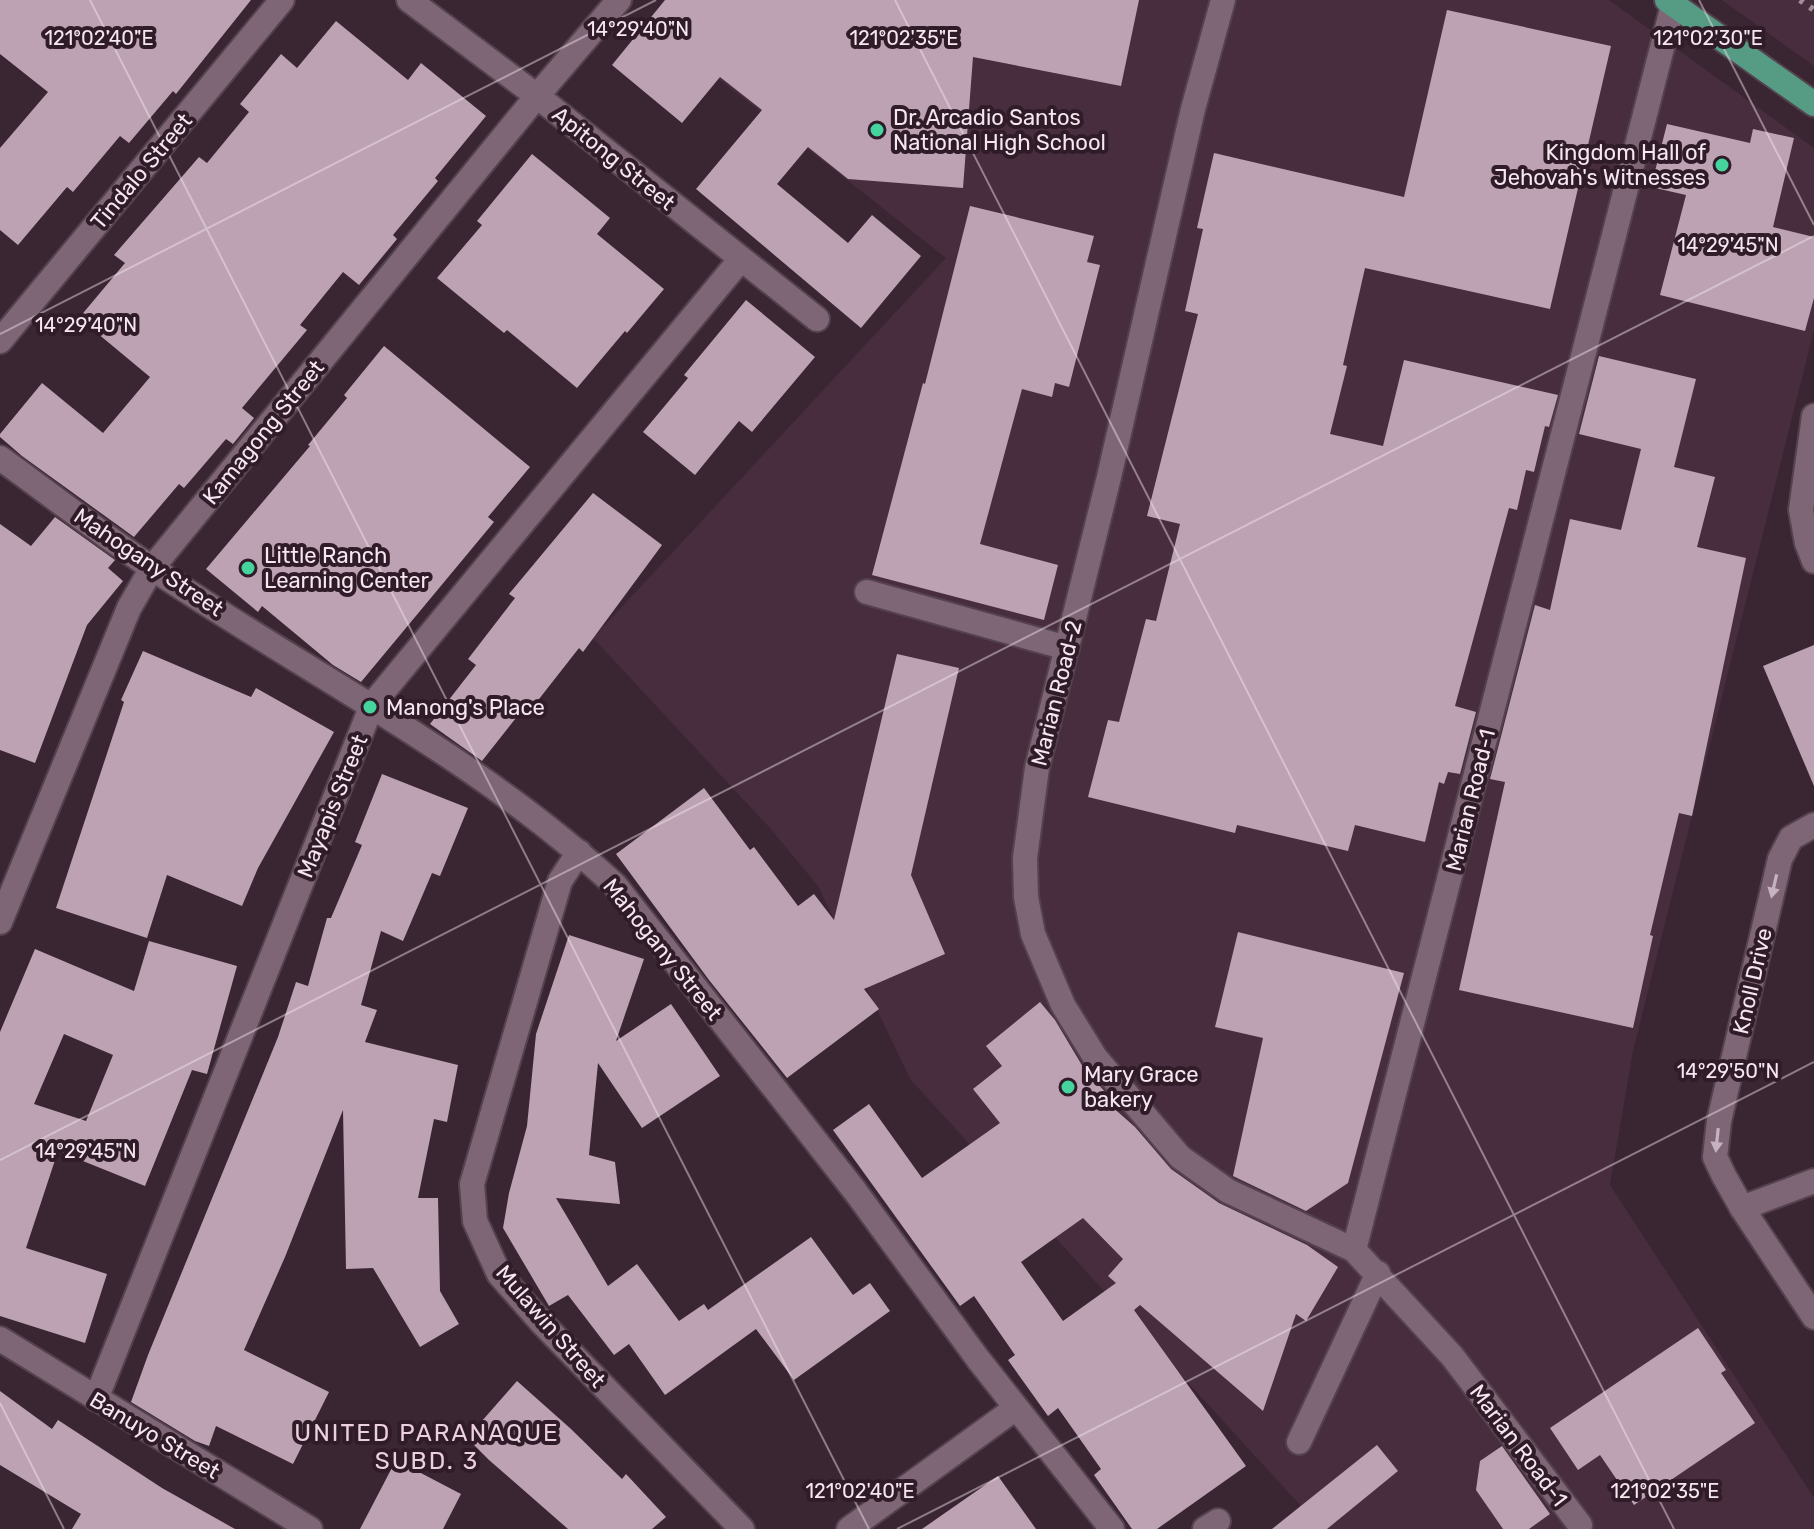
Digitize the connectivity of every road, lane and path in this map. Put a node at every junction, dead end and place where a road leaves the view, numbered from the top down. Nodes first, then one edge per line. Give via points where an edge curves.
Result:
1 (282, 0) edge
2 (409, 0) edge
3 (619, 0) edge
4 (1223, 0) edge
5 (1670, 2) edge
6 (537, 96) junction
7 (1814, 104) edge
8 (740, 260) junction
9 (817, 319) dead end
10 (0, 341) edge
11 (1814, 416) edge
12 (1811, 450) edge
13 (0, 458) edge
14 (1814, 561) edge
15 (152, 568) junction
16 (867, 592) dead end
17 (1067, 648) junction
18 (372, 705) junction
19 (1814, 825) edge
20 (579, 852) junction
21 (0, 922) edge
22 (1814, 1181) edge
23 (1742, 1208) junction
24 (1354, 1250) junction
25 (1378, 1273) junction
26 (1814, 1317) edge
27 (0, 1339) edge
28 (96, 1399) junction
29 (1016, 1408) junction
30 (1299, 1442) dead end
31 (1580, 1525) dead end
32 (310, 1529) edge
33 (742, 1529) edge
34 (849, 1529) edge
35 (1112, 1529) edge

1 - 10 street, Tindalo Street
2 - 6 street, Apitong Street
3 - 6 street, Kamagong Street
4 - 17 street, Marian Road-2
5 - 7 main road
5 - 24 street, Marian Road-1
6 - 8 street, Apitong Street
6 - 15 street, Kamagong Street
8 - 9 street, Apitong Street
8 - 18 street, Mayapis Street
11 - 12 street
12 - 14 street via 1801,510
13 - 15 street, Mahogany Street
15 - 18 street, Mahogany Street
15 - 21 street, Kamagong Street via 129,608
16 - 17 street
17 - 24 street, Marian Road-2 via 1037,768 1025,858 1033,934 1063,1005 1095,1057 1180,1157 1228,1191
18 - 20 street, Mahogany Street
18 - 28 street, Mayapis Street
19 -> 23 street, Knoll Drive via 1791,838 1780,859 1719,1121 1715,1157
20 - 29 street, Mahogany Street via 625,898 855,1191
20 - 33 street, Mulawin Street via 560,881 472,1184 475,1221 499,1274
22 - 23 street
23 - 26 street, Knoll Drive
24 - 25 street, Marian Road-1
25 - 30 street
25 - 31 street, Marian Road-1 via 1452,1356
27 - 28 street, Banuyo Street
28 - 32 street, Banuyo Street
29 - 34 street
29 - 35 street, Mahogany Street

